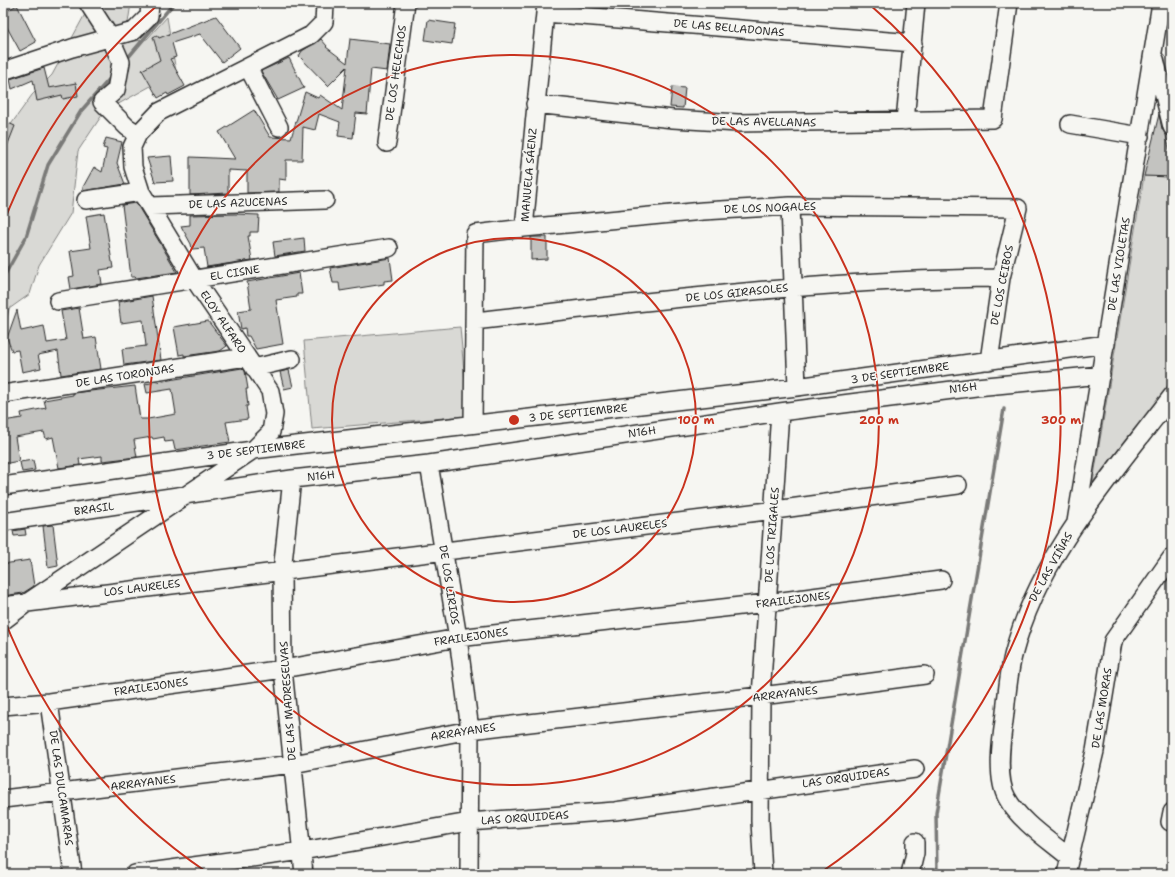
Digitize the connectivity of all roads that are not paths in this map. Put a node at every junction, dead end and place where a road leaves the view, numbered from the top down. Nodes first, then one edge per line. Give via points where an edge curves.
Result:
1 (88, 3) edge
2 (150, 3) edge
3 (323, 3) edge
4 (406, 3) edge
5 (916, 3) edge
6 (1009, 3) edge
7 (1161, 3) edge
8 (545, 8) edge
9 (110, 37) junction
10 (913, 43) junction
11 (1153, 51) junction
12 (248, 67) junction
13 (3, 71) edge
14 (535, 104) junction
15 (905, 121) junction
16 (1070, 124) dead end
17 (279, 127) dead end
18 (1172, 127) edge
19 (138, 134) junction
20 (1140, 136) junction
21 (386, 143) dead end
22 (141, 192) junction
23 (86, 200) dead end
24 (325, 200) dead end
25 (151, 206) junction
26 (790, 206) junction
27 (1018, 208) joint
28 (524, 228) junction
29 (389, 248) dead end
30 (1001, 278) junction
31 (194, 279) junction
32 (794, 287) junction
33 (58, 301) dead end
34 (474, 321) junction
35 (1106, 344) junction
36 (292, 359) dead end
37 (989, 361) junction
38 (250, 362) junction
39 (1101, 375) junction
40 (797, 387) junction
41 (3, 394) edge
42 (1172, 396) edge
43 (780, 412) junction
44 (473, 424) junction
45 (253, 450) junction
46 (429, 464) junction
47 (292, 479) junction
48 (958, 485) dead end
49 (3, 486) edge
50 (185, 496) junction
51 (774, 510) junction
52 (3, 522) edge
53 (1075, 524) junction
54 (444, 551) junction
55 (1172, 557) edge
56 (282, 572) junction
57 (942, 580) dead end
58 (28, 602) junction
59 (767, 603) junction
60 (3, 606) edge
61 (3, 621) edge
62 (458, 638) junction
63 (283, 669) junction
64 (925, 675) dead end
65 (761, 696) junction
66 (49, 702) junction
67 (3, 706) edge
68 (470, 730) junction
69 (293, 764) junction
70 (914, 769) dead end
71 (761, 790) junction
72 (61, 793) junction
73 (3, 799) edge
74 (469, 822) junction
75 (915, 842) dead end
76 (302, 851) junction
77 (1068, 866) edge
78 (73, 874) edge
79 (136, 874) edge
80 (304, 874) edge
81 (469, 874) edge
82 (763, 874) edge
83 (910, 874) edge

1 - 9 street
2 - 9 street via 149,16 134,31
3 - 12 street, ELOY ALFARO via 324,22 311,35
4 - 21 street, DE LOS HELECHOS
5 - 10 street
6 - 15 street, DE LAS AVELLANAS via 993,119
7 - 11 street, DE LAS VIOLETAS
8 - 10 street, DE LAS BELLADONAS
8 - 14 street, MANUELA SÁENZ
9 - 13 street
9 - 19 street via 121,62 116,90 102,102 127,127
10 - 15 street
11 - 18 street
11 - 20 street, DE LAS VIOLETAS
12 - 17 street
12 - 19 street, ELOY ALFARO via 159,112
14 - 15 street, DE LAS AVELLANAS via 738,123
14 - 28 street, MANUELA SÁENZ
16 - 20 street
19 - 22 street, ELOY ALFARO via 132,147 133,167
20 - 35 street, DE LAS VIOLETAS
22 - 23 street
22 - 25 street, ELOY ALFARO
24 - 25 street, DE LAS AZUCENAS
25 - 31 street, ELOY ALFARO
26 - 27 street, DE LOS NOGALES
26 - 28 street, DE LOS NOGALES via 703,211
26 - 32 street
27 - 30 street, DE LOS CEIBOS
28 - 34 street, MANUELA SÁENZ via 476,234
29 - 31 street, EL CISNE
30 - 32 street, DE LOS GIRASOLES via 929,278
30 - 37 street, DE LOS CEIBOS
31 - 33 street, EL CISNE
31 - 38 street, ELOY ALFARO
32 - 34 street, DE LOS GIRASOLES
32 - 40 street
34 - 44 street, MANUELA SÁENZ
35 - 37 street, 3 DE SEPTIEMBRE
35 - 39 street, DE LAS VIOLETAS
36 - 38 street, DE LAS TORONJAS
37 - 40 street, 3 DE SEPTIEMBRE
38 - 41 street, DE LAS TORONJAS
38 - 45 street, ELOY ALFARO via 270,391 274,414 271,432
39 - 43 street, N16H via 976,387
39 - 53 street, DE LAS VIOLETAS
40 - 44 street, 3 DE SEPTIEMBRE
42 - 53 street, DE LAS VIÑAS
43 - 46 street, N16H
43 - 51 street, DE LOS TRIGALES
44 - 45 street, 3 DE SEPTIEMBRE
45 - 49 street, 3 DE SEPTIEMBRE
45 - 50 street, ELOY ALFARO
46 - 47 street, N16H
46 - 54 street, DE LOS LIRIOS
47 - 50 street, N16H
47 - 56 street, DE LAS MADRESELVAS
48 - 51 street, DE LOS LAURELES
50 - 52 street, BRASIL
50 - 58 street, ELOY ALFARO
51 - 54 street, DE LOS LAURELES
51 - 59 street, DE LOS TRIGALES
53 - 77 street, DE LAS VIÑAS via 1037,587 1024,620 1013,653 1001,745 1001,777 1006,797 1016,813
54 - 56 street, DE LOS LAURELES
54 - 62 street, DE LOS LIRIOS
55 - 77 street, DE LAS MORAS via 1113,641 1095,751
56 - 58 street, LOS LAURELES
56 - 63 street, DE LAS MADRESELVAS
57 - 59 street, FRAILEJONES
58 - 60 street, LOS LAURELES
58 - 61 street, ELOY ALFARO
59 - 62 street, FRAILEJONES
59 - 65 street, DE LOS TRIGALES
62 - 63 street, FRAILEJONES
62 - 68 street, DE LOS LIRIOS
63 - 66 street, FRAILEJONES
63 - 69 street, DE LAS MADRESELVAS
64 - 65 street, ARRAYANES
65 - 68 street, ARRAYANES
65 - 71 street, DE LOS TRIGALES
66 - 67 street, FRAILEJONES
66 - 72 street, DE LAS DULCAMARAS
68 - 69 street, ARRAYANES
68 - 74 street, DE LOS LIRIOS
69 - 72 street, ARRAYANES
69 - 76 street, DE LAS MADRESELVAS
70 - 71 street, LAS ORQUIDEAS
71 - 74 street, LAS ORQUIDEAS via 615,811
71 - 82 street, DE LOS TRIGALES
72 - 73 street, ARRAYANES
72 - 78 street, DE LAS DULCAMARAS
74 - 76 street, LAS ORQUIDEAS
74 - 81 street, DE LOS LIRIOS
75 - 83 street
76 - 79 street, LAS ORQUIDEAS
76 - 80 street, DE LAS MADRESELVAS

